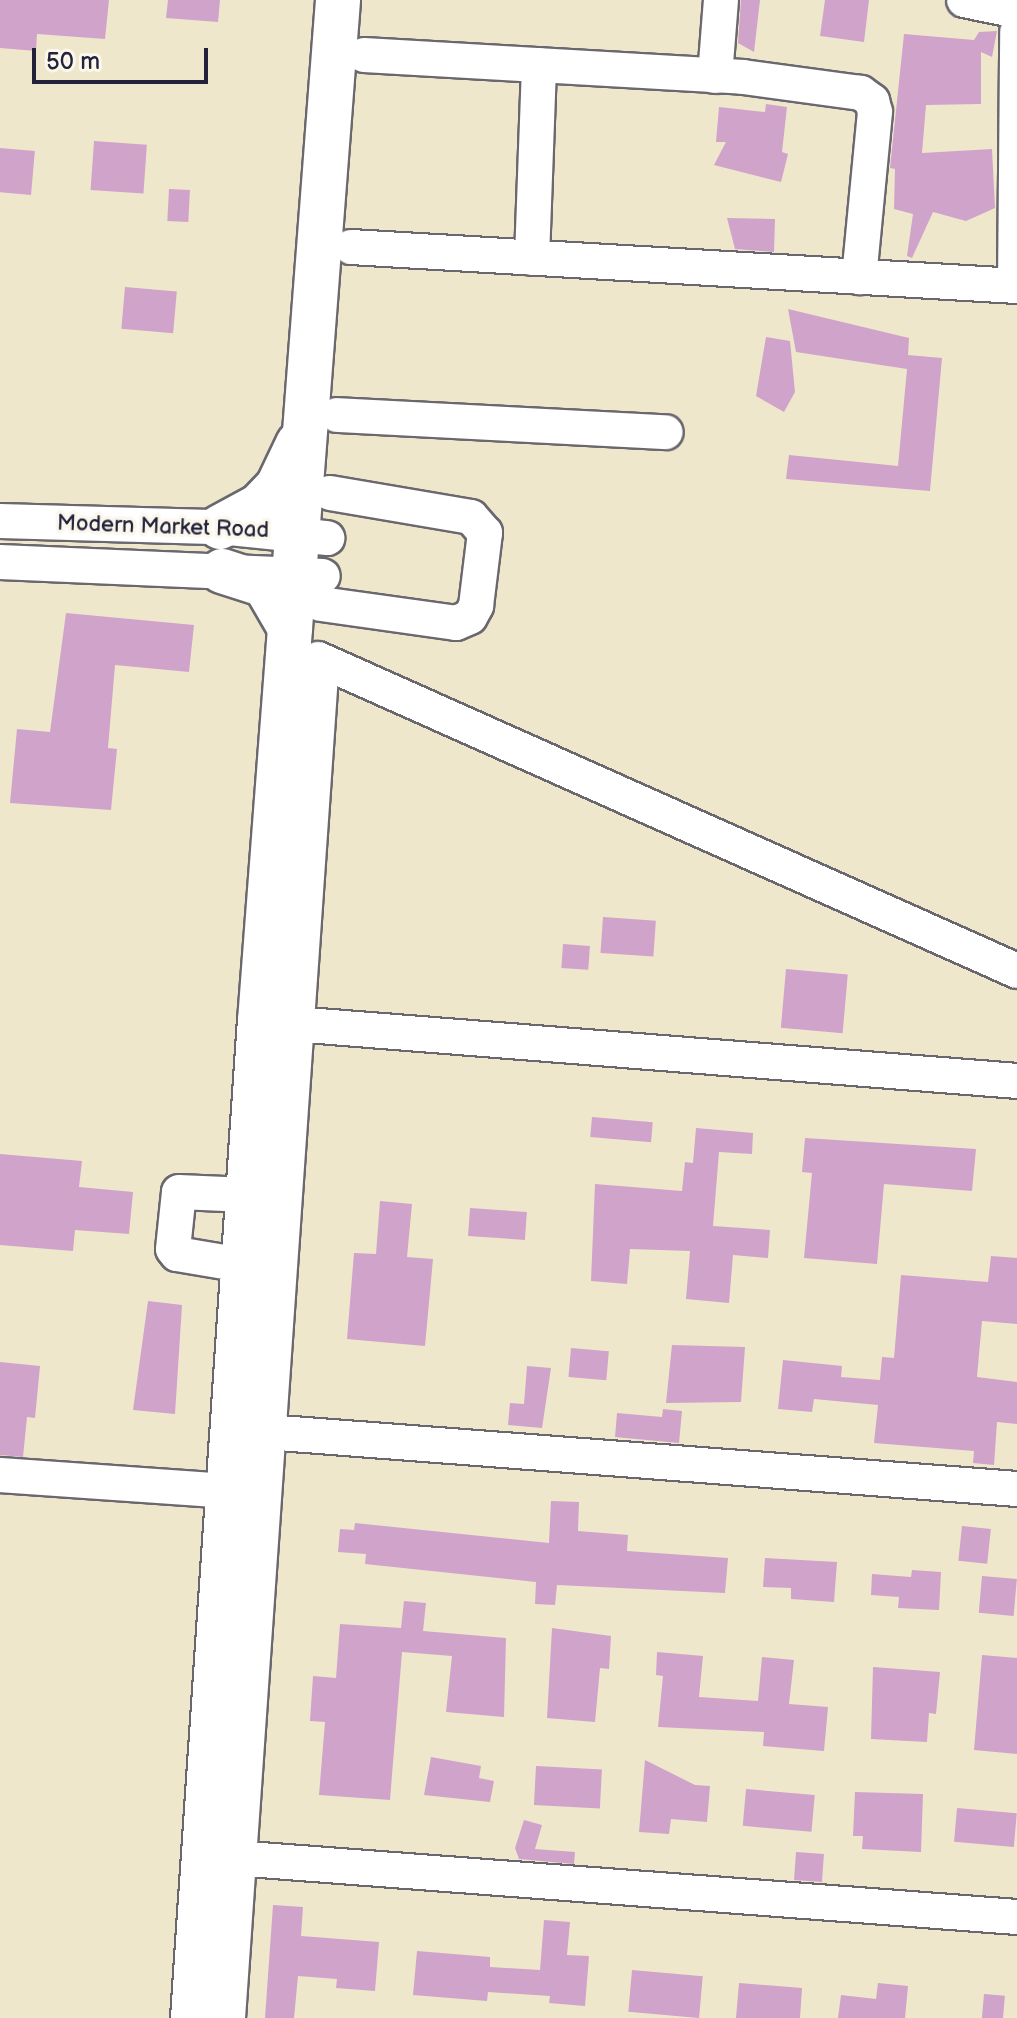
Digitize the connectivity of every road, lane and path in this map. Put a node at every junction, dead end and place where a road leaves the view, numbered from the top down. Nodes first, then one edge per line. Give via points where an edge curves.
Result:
1 (338, 0) edge
2 (368, 0) edge
3 (721, 0) edge
4 (964, 0) edge
5 (1017, 11) edge
6 (1017, 32) edge
7 (364, 55) junction
8 (539, 65) junction
9 (715, 76) junction
10 (1016, 142) edge
11 (351, 247) junction
12 (532, 258) junction
13 (859, 277) junction
14 (1016, 286) edge
15 (321, 421) junction
16 (666, 432) dead end
17 (330, 493) junction
18 (0, 521) edge
19 (220, 527) junction
20 (0, 562) edge
21 (222, 571) joint
22 (310, 587) junction
23 (1017, 971) edge
24 (277, 1023) junction
25 (1017, 1081) edge
26 (248, 1195) junction
27 (242, 1265) junction
28 (266, 1432) junction
29 (0, 1475) edge
30 (1017, 1489) edge
31 (227, 1491) junction
32 (234, 1858) junction
33 (1017, 1917) edge
34 (193, 2018) edge
35 (223, 2018) edge

1 - 15 main road
2 - 7 main road
3 - 9 street
4 - 5 street
6 - 10 street
7 - 8 street
7 - 11 main road
8 - 9 street
8 - 12 street
9 - 13 street via 847,91 872,101
10 - 14 street
11 - 12 street
11 - 15 main road
12 - 13 street
13 - 14 street
15 - 16 street
15 - 17 main road
15 - 19 main road via 259,506
15 - 22 main road
17 - 22 main road
17 - 22 street, Modern Market Road via 471,517 485,533 476,606 470,617 456,623
18 - 19 street, Modern Market Road
19 - 22 street, Modern Market Road
20 - 21 street, Modern Market Road
21 - 22 main road via 265,585
22 - 23 street
22 - 24 main road
24 - 25 street
24 - 26 main road
24 - 28 main road
26 - 27 main road
26 - 27 street via 179,1192 173,1249
27 - 31 main road
28 - 30 street
28 - 32 main road
29 - 31 street
31 - 34 main road
32 - 33 street
32 - 35 main road

